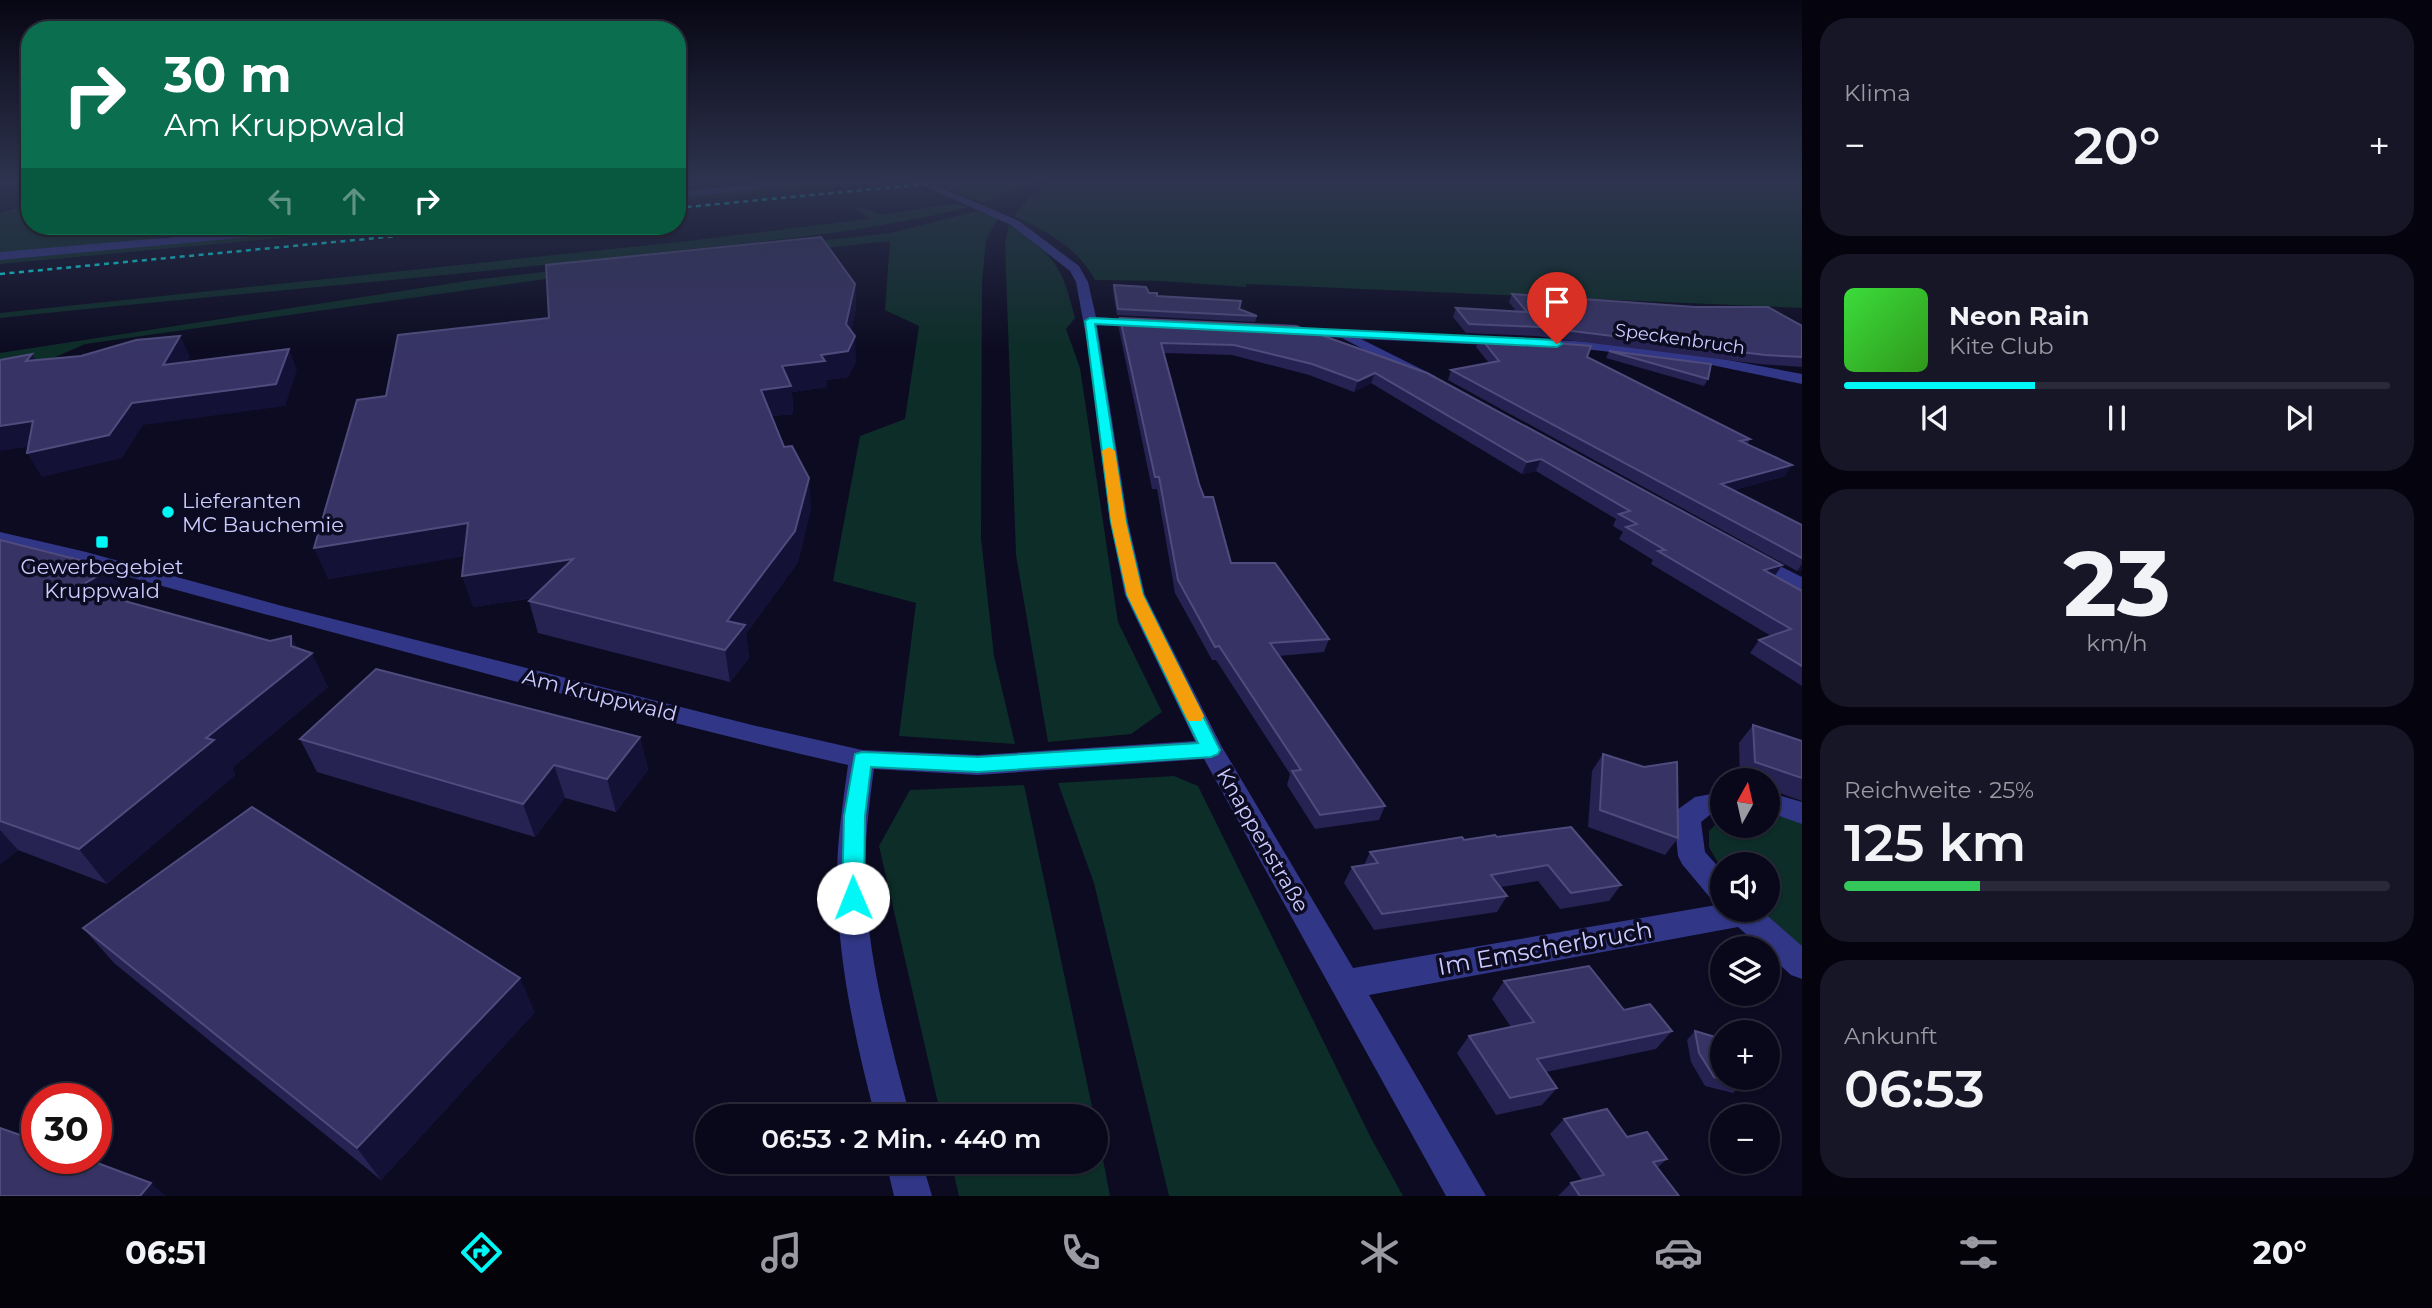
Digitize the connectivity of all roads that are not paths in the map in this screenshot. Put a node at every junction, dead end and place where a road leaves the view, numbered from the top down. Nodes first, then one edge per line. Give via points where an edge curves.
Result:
1 (204, 238) edge
2 (1037, 238) edge
3 (0, 256) edge
4 (1090, 321) junction
5 (1162, 325) edge
6 (1272, 331) edge
7 (1341, 334) junction
8 (1802, 380) edge
9 (1442, 386) edge
10 (0, 538) edge
11 (1742, 553) edge
12 (1802, 585) edge
13 (1211, 750) junction
14 (862, 759) junction
15 (1710, 803) edge
16 (1780, 806) edge
17 (1802, 813) edge
18 (1710, 877) edge
19 (1710, 910) edge
20 (1754, 922) edge
21 (1802, 965) edge
22 (1346, 984) junction
23 (889, 1104) edge
24 (907, 1174) edge
25 (913, 1196) edge
26 (1467, 1196) edge

1 - 3 street
2 - 4 street, Knappenstraße via 1075,269
4 - 5 street
4 - 13 street, Knappenstraße via 1119,522 1135,595
6 - 7 street, Speckenbruch
7 - 8 street, Speckenbruch via 1594,346 1707,360
7 - 9 street
10 - 14 street, Am Kruppwald
11 - 12 street
13 - 14 street, Am Kruppwald via 978,765
13 - 22 street, Knappenstraße
14 - 23 street via 851,876 854,919
15 - 18 street via 1688,818 1692,856
16 - 17 street
19 - 22 street, Im Emscherbruch
20 - 21 street
22 - 26 street, Knappenstraße
24 - 25 street

